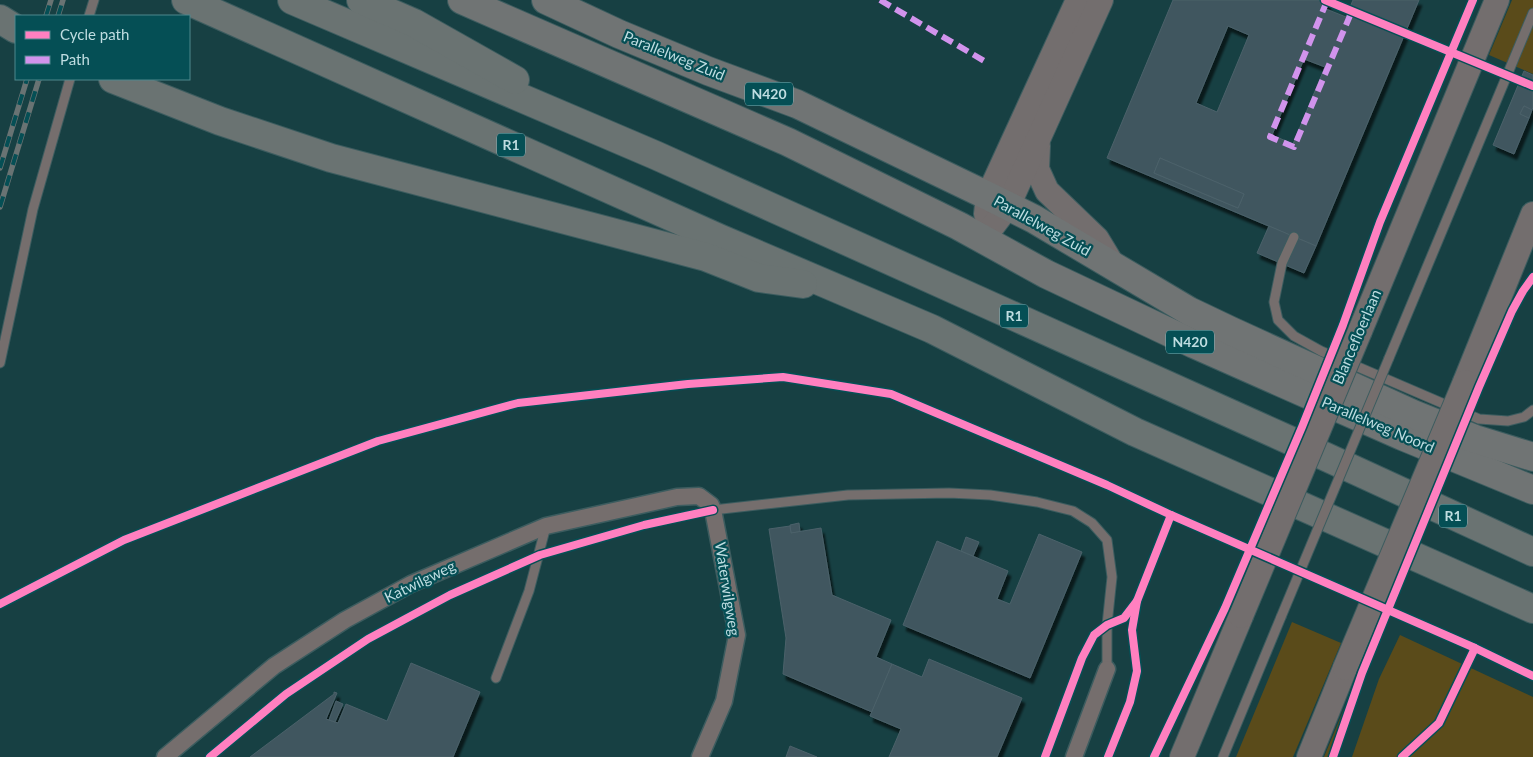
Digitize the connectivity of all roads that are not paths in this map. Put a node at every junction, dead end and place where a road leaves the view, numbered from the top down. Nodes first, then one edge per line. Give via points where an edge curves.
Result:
1 (94, 0) edge
2 (186, 0) edge
3 (292, 0) edge
4 (362, 0) edge
5 (462, 0) edge
6 (546, 0) edge
7 (1078, 0) edge
8 (1101, 0) edge
9 (1497, 0) edge
10 (1533, 13) edge
11 (90, 15) edge
12 (0, 19) edge
13 (15, 28) edge
14 (70, 80) edge
15 (116, 80) edge
16 (1038, 142) junction
17 (655, 155) junction
18 (998, 201) junction
19 (1530, 224) edge
20 (1294, 237) dead end
21 (983, 238) junction
22 (1114, 267) junction
23 (838, 288) junction
24 (0, 363) edge
25 (1533, 410) edge
26 (1533, 457) edge
27 (1533, 490) edge
28 (712, 507) junction
29 (546, 526) junction
30 (1533, 552) edge
31 (1533, 609) edge
32 (1107, 669) joint
33 (496, 678) dead end
34 (165, 757) edge
35 (700, 757) edge
36 (1074, 757) edge
37 (1182, 757) edge
38 (1223, 757) edge
39 (1309, 757) edge

1 - 11 lane
2 - 23 highway, R1
3 - 17 highway, R1
4 - 17 highway via 414,23
5 - 21 highway, N420 via 788,142
6 - 18 highway, Parallelweg Zuid / N420 via 628,38 797,104
7 - 18 main road
8 - 16 main road
9 - 37 main road, Blancefloerlaan, bridge
10 - 38 lane, bridge
12 - 13 highway
14 - 24 lane via 33,209
15 - 23 highway via 220,121 331,158 706,257 759,278
16 - 18 main road
16 - 22 main road via 1037,169 1047,191 1098,239
17 - 30 highway, R1 via 1287,438
18 - 21 main road
18 - 22 highway, Parallelweg Zuid / N420
19 - 39 main road, bridge
20 - 25 lane via 1282,264 1274,302 1278,320 1294,336 1321,352 1479,418 1508,421 1524,417
21 - 27 highway, Parallelweg Noord / N420 via 1046,274 1203,348
22 - 26 highway, Parallelweg Zuid / N420 via 1189,311 1413,414 1475,439
23 - 31 highway, R1 via 932,329 1135,432
28 - 29 street, Katwilgweg via 700,496 677,497
28 - 32 lane via 848,495 949,493 990,495 1073,511 1092,522 1107,540 1112,577
28 - 35 street, Waterwilgweg via 737,635 724,701
29 - 33 lane via 529,592
29 - 34 street, Katwilgweg via 411,584 345,620 274,666
32 - 36 street

